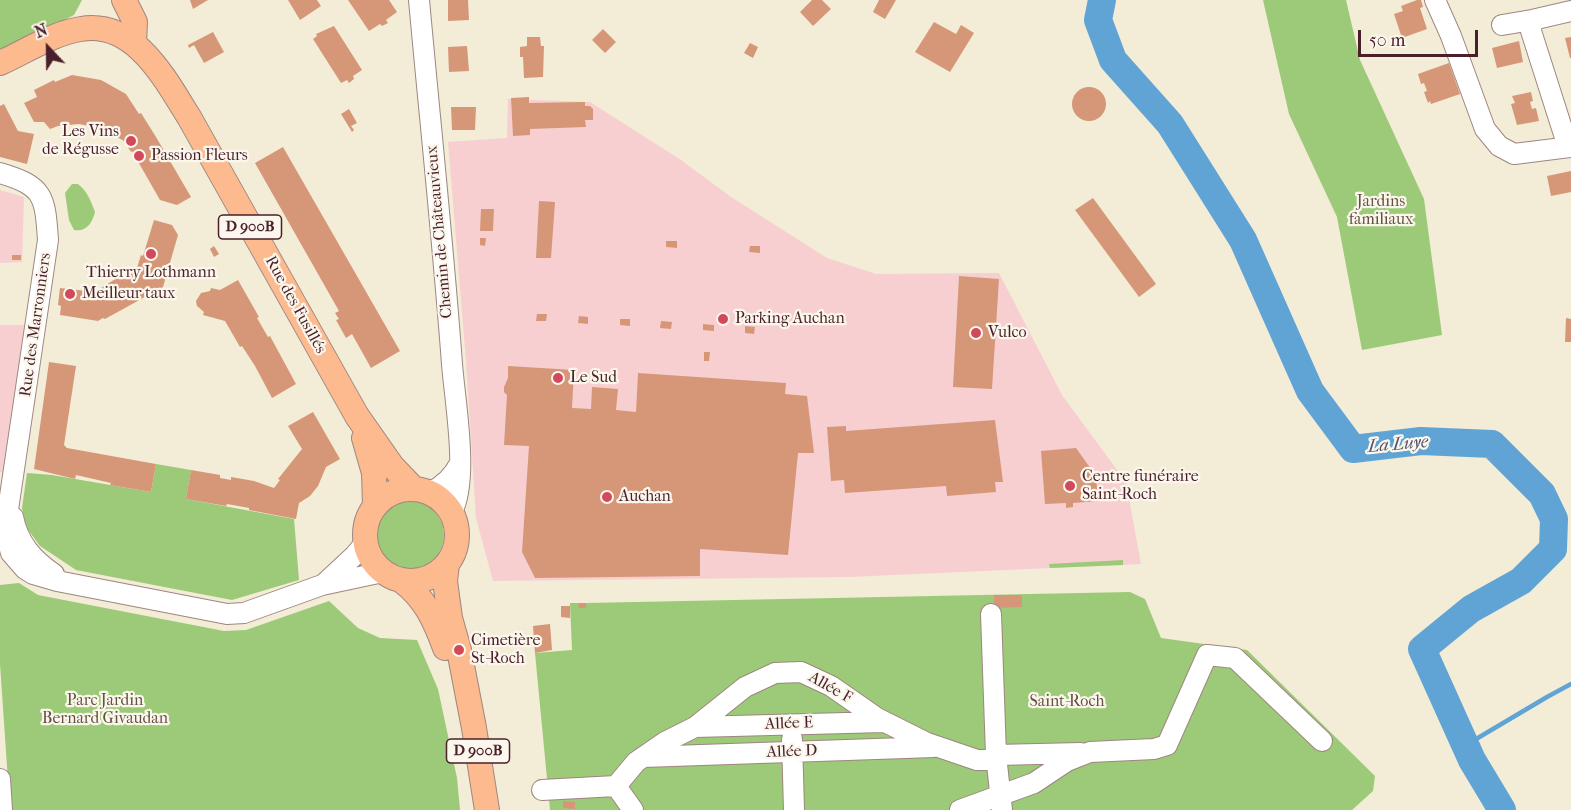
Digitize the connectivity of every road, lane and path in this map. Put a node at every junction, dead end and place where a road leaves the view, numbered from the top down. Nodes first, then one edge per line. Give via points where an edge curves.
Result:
1 (124, 0) edge
2 (419, 0) edge
3 (1435, 0) edge
4 (1571, 11) edge
5 (1532, 20) junction
6 (1502, 25) dead end
7 (134, 44) junction
8 (0, 63) edge
9 (1569, 147) edge
10 (0, 173) edge
11 (357, 416) junction
12 (460, 463) junction
13 (8, 490) edge
14 (422, 490) junction
15 (375, 506) junction
16 (452, 512) junction
17 (365, 543) junction
18 (12, 553) edge
19 (447, 564) junction
20 (392, 576) junction
21 (322, 585) junction
22 (991, 614) dead end
23 (466, 693) junction
24 (884, 722) junction
25 (791, 724) junction
26 (695, 727) junction
27 (1322, 741) dead end
28 (940, 747) junction
29 (792, 752) junction
30 (1090, 752) junction
31 (644, 757) junction
32 (997, 758) junction
33 (0, 779) edge
34 (616, 786) junction
35 (542, 790) dead end
36 (1002, 802) edge
37 (2, 810) edge
38 (487, 810) edge
39 (633, 810) edge
40 (794, 810) edge
41 (960, 810) edge

1 - 7 main road via 135,22
2 - 12 street, Chemin de Châteauvieux
3 - 9 street via 1485,129 1499,146 1514,154
4 - 5 street
5 - 6 street
5 - 9 street via 1531,31
7 - 8 main road, Rue des Fusillés via 102,29 79,29
7 - 11 main road, Rue des Fusillés / D 900B via 157,68 189,117
10 - 13 street, Rue des Marronniers via 37,189 44,206 48,240
11 - 14 main road, Rue des Fusillés / D 900B via 392,466
11 - 15 main road, Rue des Fusillés / D 900B via 374,473
12 - 14 street via 454,475 438,489
12 - 16 street, Chemin de Châteauvieux via 459,492
13 - 18 street, Rue des Marronniers via 15,525
14 - 15 main road via 392,492
14 - 16 main road
15 - 17 main road via 368,517
16 - 19 main road via 458,535
17 - 20 main road via 371,559
17 - 21 street, Rue des Marronniers
18 - 21 street, Rue des Marronniers via 37,561 70,583 227,614 244,613
19 - 20 main road via 427,579 414,582
19 - 23 main road, D 900B via 450,618
20 - 21 street, Rue des Marronniers
20 - 23 main road, D 900B via 419,596 429,610
22 - 32 street
23 - 38 main road, D 900B
24 - 25 street, Allée E
24 - 26 street, Allée F via 831,686 801,672 774,673 745,687
24 - 28 street, Allée F
25 - 26 street, Allée E
25 - 29 street
26 - 31 street, Allée F
27 - 30 street, Allée F via 1235,658 1207,655 1167,746
28 - 29 street, Allée D
28 - 32 street, Allée F via 977,760
29 - 31 street, Allée D
29 - 40 street
30 - 32 street, Allée F
30 - 36 street via 1067,761
31 - 34 street, Allée F
32 - 36 street
33 - 37 street
34 - 35 street
34 - 39 street
36 - 41 street

